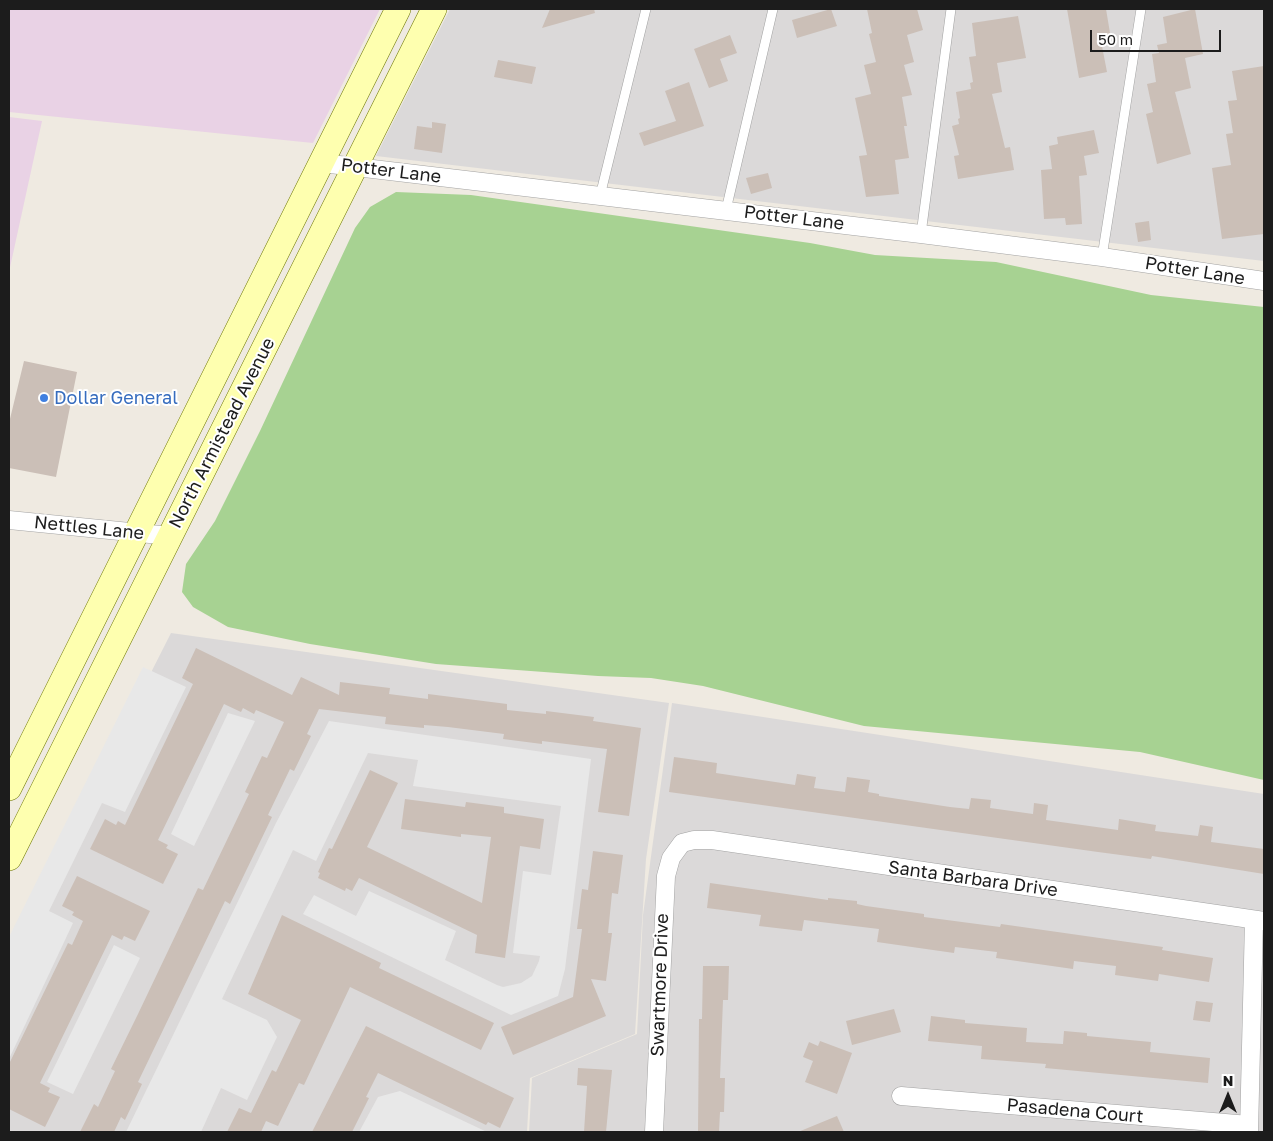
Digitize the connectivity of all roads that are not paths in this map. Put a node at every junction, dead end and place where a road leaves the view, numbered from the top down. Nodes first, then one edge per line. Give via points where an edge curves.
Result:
1 (398, 9) edge
2 (434, 9) edge
3 (646, 9) edge
4 (772, 9) edge
5 (951, 9) edge
6 (1141, 9) edge
7 (322, 163) junction
8 (355, 167) junction
9 (600, 196) junction
10 (726, 210) junction
11 (921, 234) junction
12 (1102, 256) junction
13 (1264, 281) edge
14 (9, 520) edge
15 (136, 532) junction
16 (170, 536) junction
17 (9, 788) edge
18 (682, 843) joint
19 (9, 858) edge
20 (1259, 920) edge
21 (902, 1096) dead end
22 (1249, 1129) edge
23 (654, 1132) edge

1 - 7 main road, North Armistead Avenue
2 - 8 main road, North Armistead Avenue
3 - 9 lane
4 - 10 lane
5 - 11 lane
6 - 12 lane
7 - 8 street, Potter Lane
7 - 15 main road, North Armistead Avenue
8 - 9 street, Potter Lane
8 - 16 main road, North Armistead Avenue
9 - 10 street, Potter Lane
10 - 11 street, Potter Lane
11 - 12 street, Potter Lane
12 - 13 street, Potter Lane
14 - 15 street, Nettles Lane
15 - 16 street, Nettles Lane
15 - 17 main road, North Armistead Avenue
16 - 19 main road, North Armistead Avenue
18 - 20 street, Santa Barbara Drive via 712,840
18 - 23 street, Swartmore Drive via 671,858 666,876
20 - 22 street
21 - 22 street, Pasadena Court

